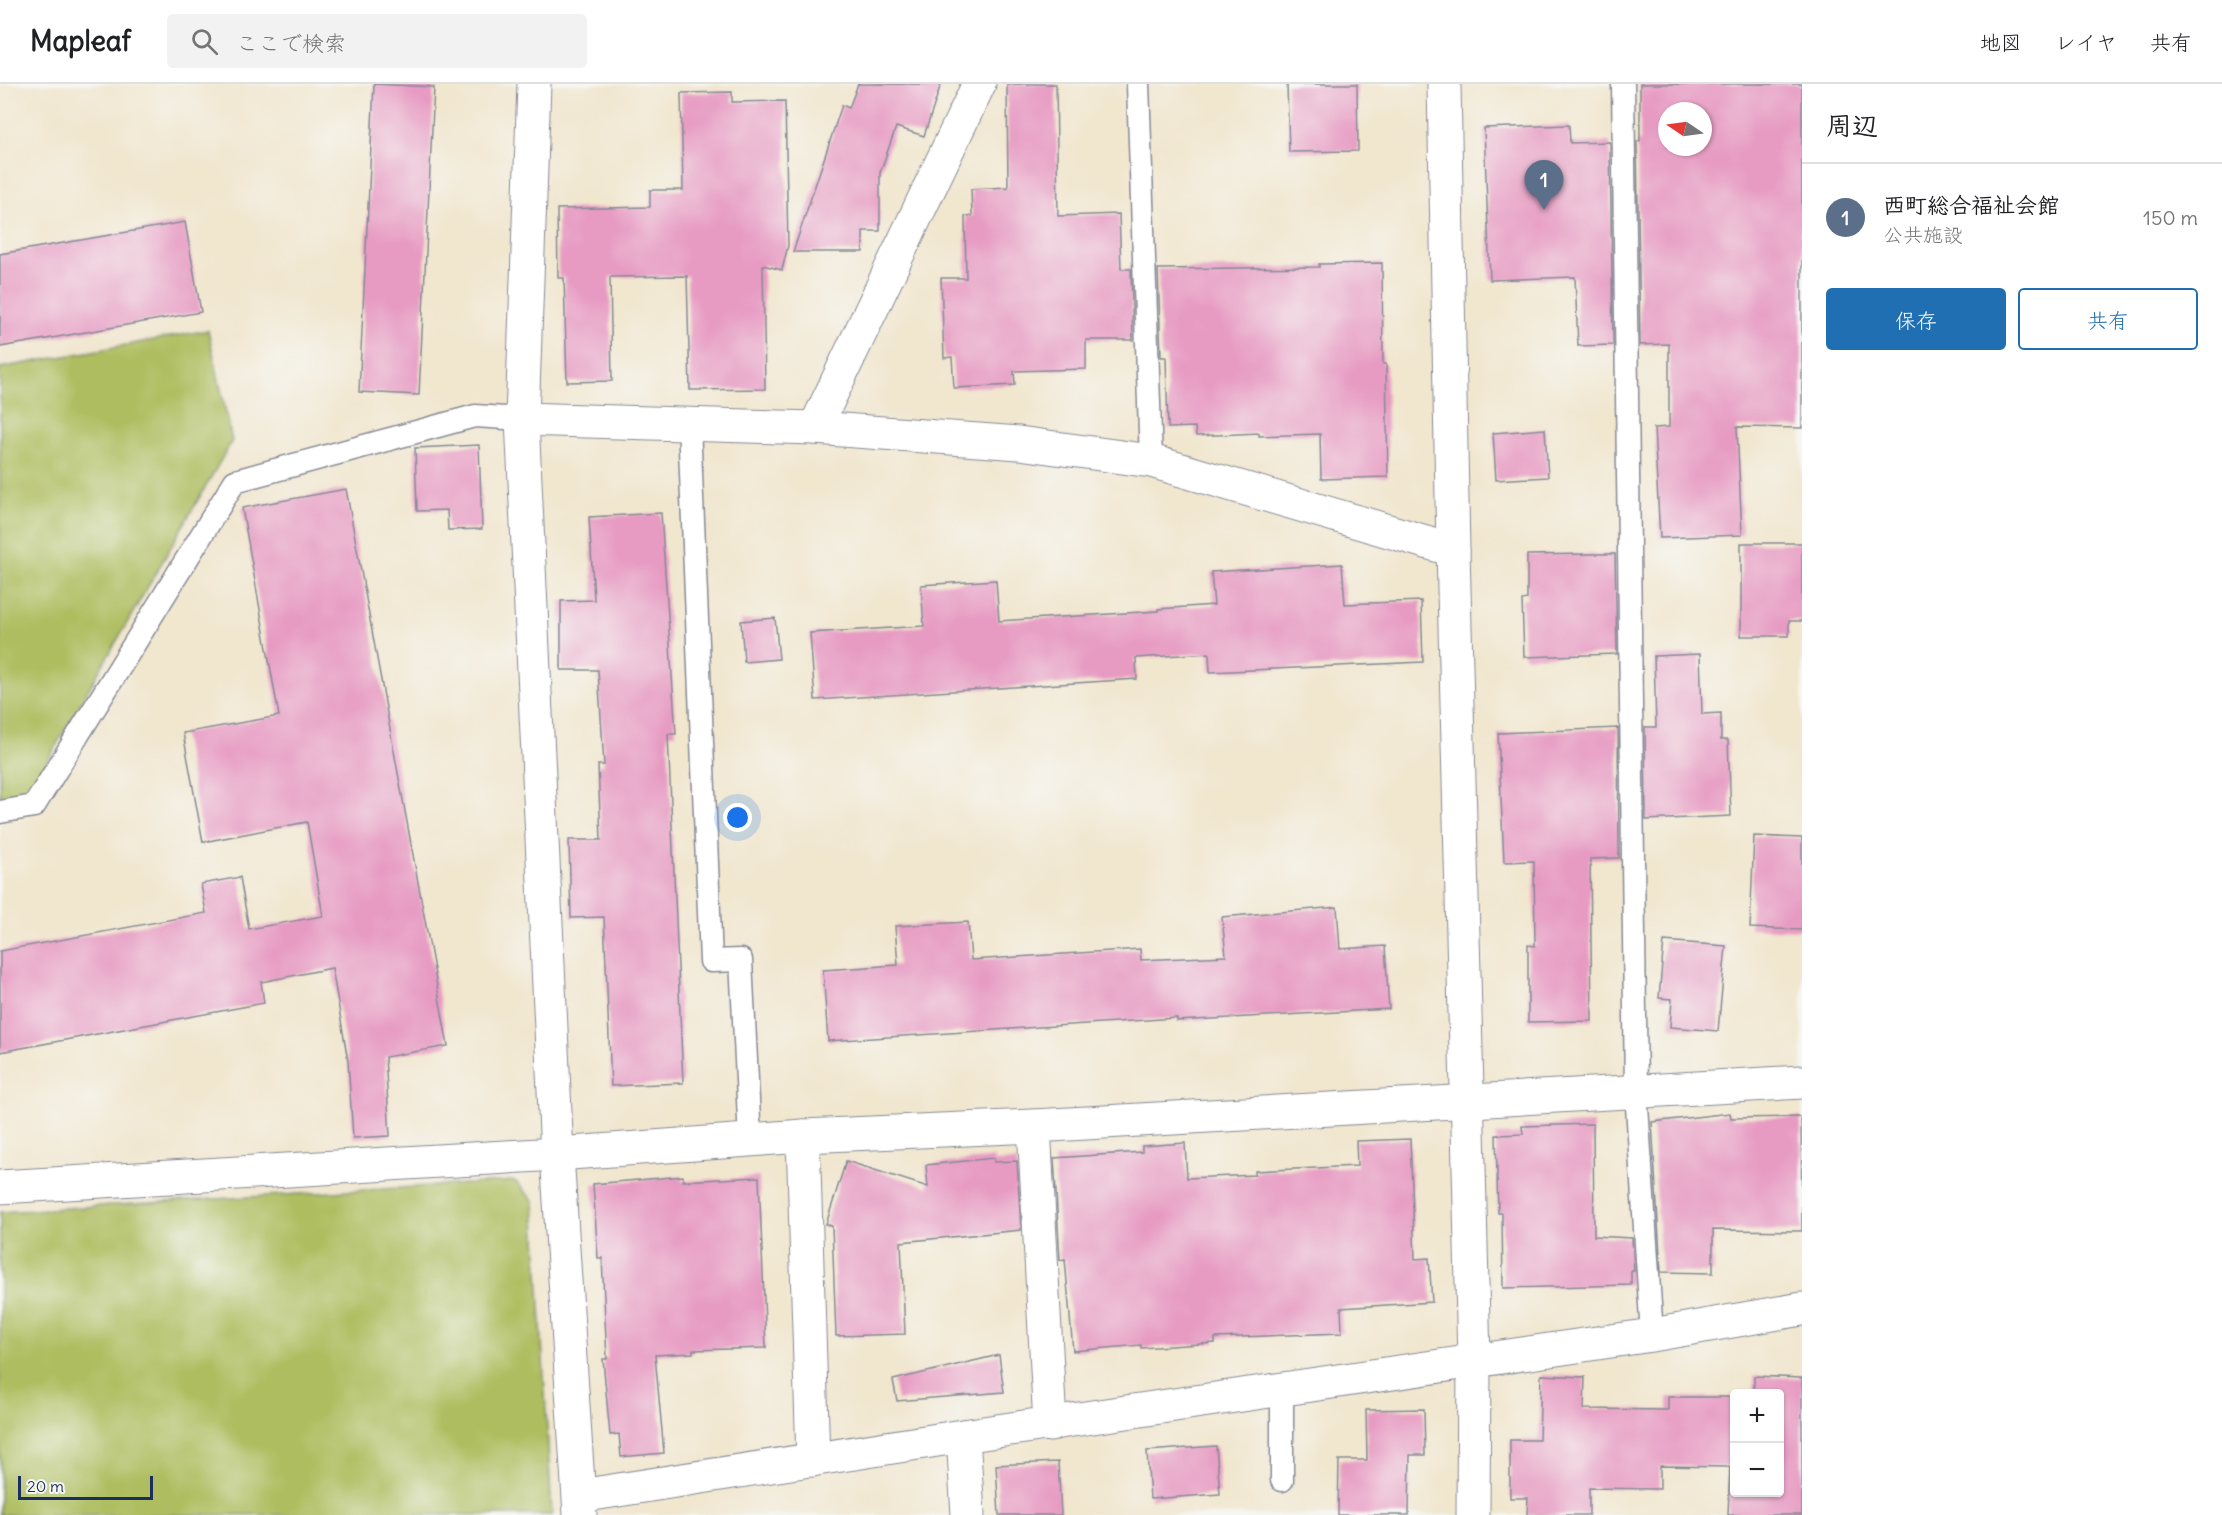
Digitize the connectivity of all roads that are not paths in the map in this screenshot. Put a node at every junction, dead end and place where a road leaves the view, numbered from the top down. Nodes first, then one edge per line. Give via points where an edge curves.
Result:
1 (534, 84) edge
2 (980, 84) edge
3 (1138, 84) edge
4 (1444, 84) edge
5 (1623, 84) edge
6 (522, 418) junction
7 (689, 424) junction
8 (815, 428) junction
9 (1151, 461) junction
10 (1453, 550) junction
11 (0, 813) edge
12 (1802, 1082) edge
13 (1636, 1091) junction
14 (1467, 1102) junction
15 (1034, 1126) junction
16 (803, 1136) junction
17 (750, 1140) junction
18 (557, 1154) junction
19 (0, 1187) edge
20 (1802, 1309) edge
21 (1652, 1335) junction
22 (1474, 1360) junction
23 (1282, 1389) junction
24 (1050, 1425) junction
25 (963, 1436) junction
26 (813, 1460) junction
27 (1282, 1480) dead end
28 (580, 1506) edge
29 (968, 1515) edge
30 (1473, 1515) edge

1 - 6 street
2 - 8 street
3 - 9 lane
4 - 10 street
5 - 13 lane
6 - 7 street
6 - 11 lane via 474,416 235,481 34,806
6 - 18 street
7 - 8 street
7 - 17 lane via 711,961 741,960
8 - 9 street via 1020,443
9 - 10 street
10 - 14 street
12 - 13 street
13 - 14 street
13 - 21 lane
14 - 15 street
14 - 22 street
15 - 16 street
15 - 24 street
16 - 17 street
16 - 26 street
17 - 18 street
18 - 19 street
18 - 28 street
20 - 21 street
21 - 22 street
22 - 23 street
22 - 30 street
23 - 24 street
23 - 27 lane
24 - 25 street
25 - 26 street
25 - 29 street
26 - 28 street

